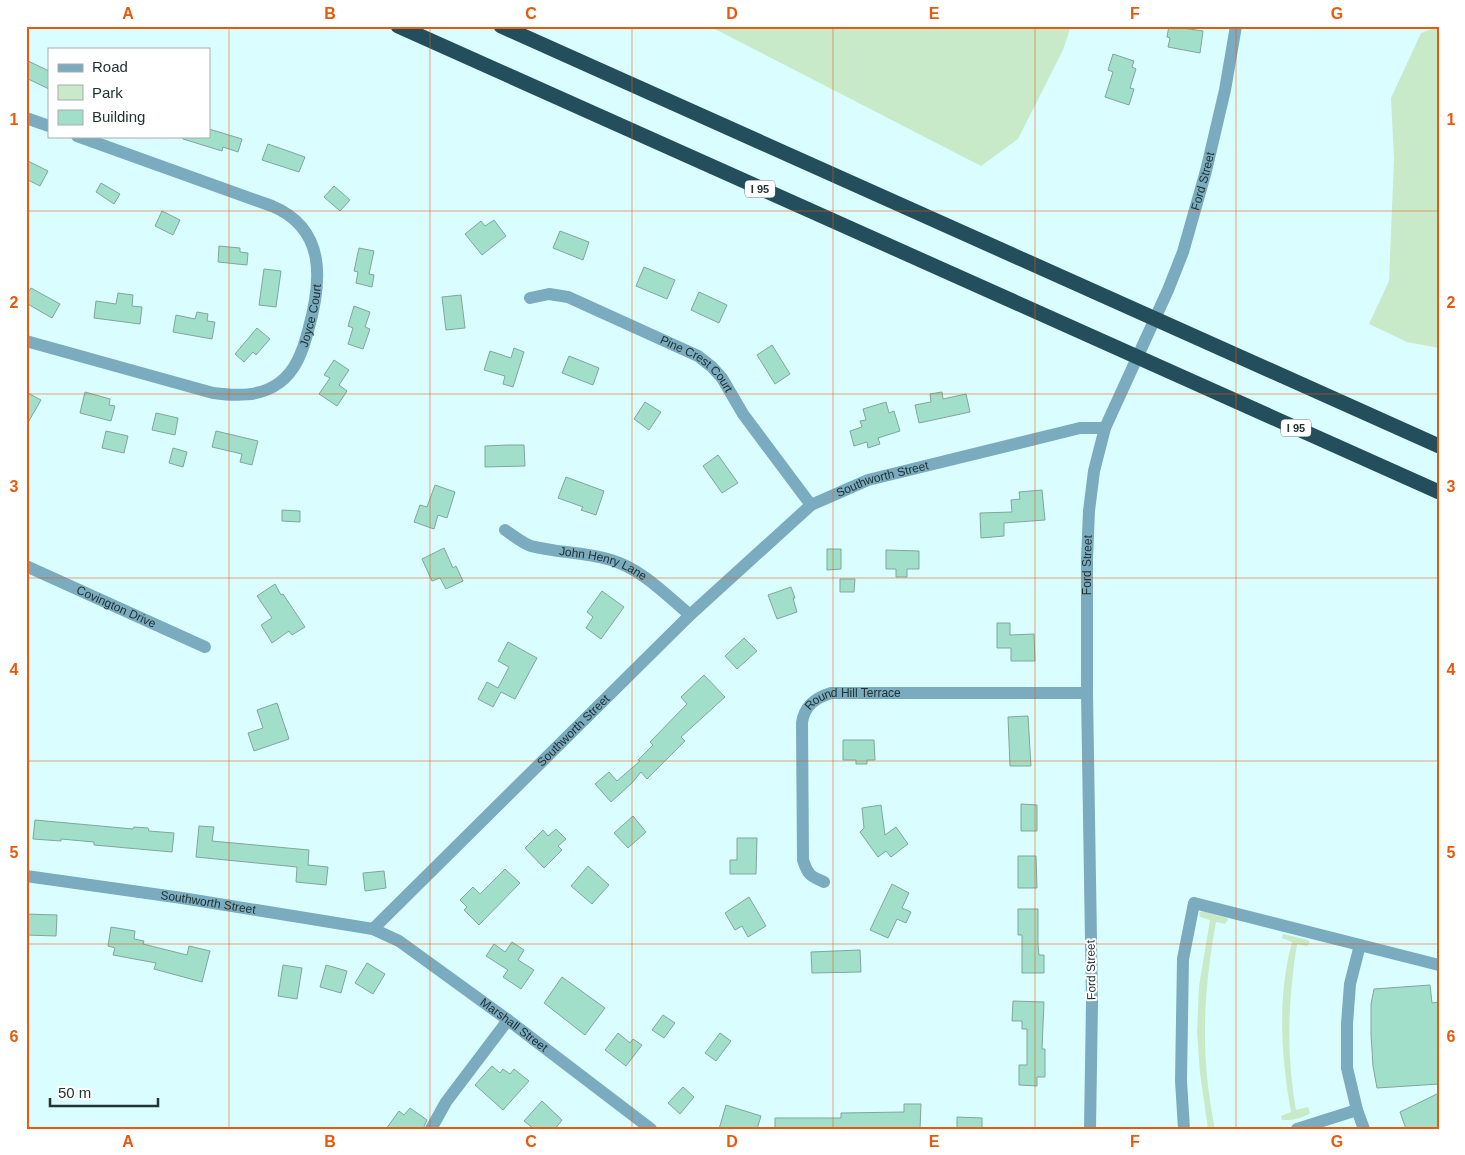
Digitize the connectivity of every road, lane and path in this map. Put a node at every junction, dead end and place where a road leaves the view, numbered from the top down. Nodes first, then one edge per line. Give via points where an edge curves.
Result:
1 (398, 26) edge
2 (501, 26) edge
3 (1236, 26) edge
4 (26, 118) edge
5 (48, 126) edge
6 (83, 138) edge
7 (530, 298) dead end
8 (26, 341) edge
9 (1105, 428) junction
10 (1439, 446) edge
11 (1439, 492) edge
12 (811, 505) junction
13 (505, 530) dead end
14 (26, 566) edge
15 (690, 615) junction
16 (205, 647) dead end
17 (1087, 693) junction
18 (26, 876) edge
19 (824, 882) dead end
20 (373, 929) junction
21 (1360, 945) junction
22 (1439, 965) edge
23 (508, 1020) junction
24 (1357, 1110) junction
25 (431, 1129) edge
26 (651, 1129) edge
27 (1090, 1129) edge
28 (1184, 1129) edge
29 (1296, 1129) edge
30 (1364, 1129) edge

1 - 11 highway, I 95
2 - 10 highway
3 - 9 street, Ford Street via 1225,90 1183,252
4 - 5 street
6 - 8 street, Joyce Court via 272,206 294,218 308,236 317,260 313,314 304,347 297,363 279,383 250,395 231,396
7 - 12 street, Pine Crest Court via 549,294 568,298 698,356 722,378 743,414
9 - 12 street, Southworth Street via 1080,428 868,480
9 - 17 street, Ford Street via 1094,471 1089,511
12 - 15 street, Southworth Street
13 - 15 street, John Henry Lane via 530,545 613,560 646,578
14 - 16 street, Covington Drive
15 - 20 street, Southworth Street
17 - 19 street, Round Hill Terrace via 832,693 813,701 805,709 802,723 803,860 812,877
17 - 27 street, Ford Street via 1092,1002
18 - 20 street, Southworth Street
20 - 23 street, Marshall Street via 399,941
21 - 22 street
21 - 24 street via 1350,984 1347,1024 1348,1068
21 - 28 street via 1194,903 1182,959
23 - 25 street via 446,1102
23 - 26 street, Marshall Street
24 - 29 street
24 - 30 street

